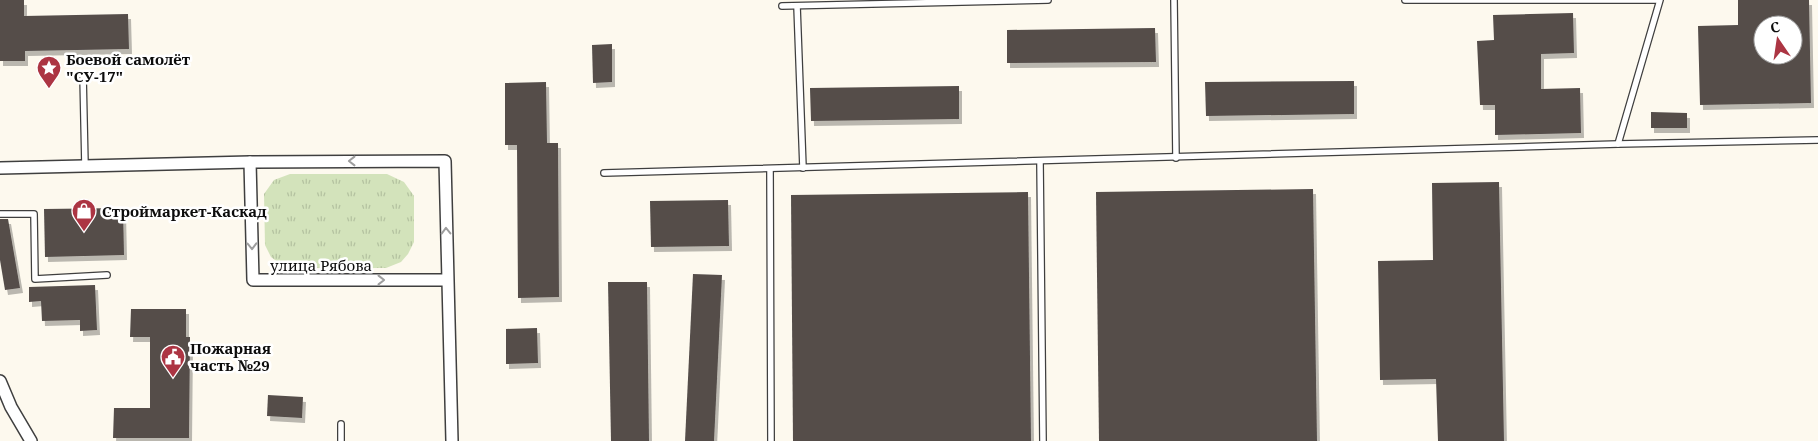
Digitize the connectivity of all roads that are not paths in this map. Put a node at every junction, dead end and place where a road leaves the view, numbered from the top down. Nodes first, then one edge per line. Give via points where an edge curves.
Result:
1 (1048, 0) edge
2 (1174, 0) edge
3 (1405, 0) edge
4 (1409, 0) edge
5 (1659, 0) edge
6 (969, 1) edge
7 (867, 2) edge
8 (782, 6) dead end
9 (796, 6) junction
10 (83, 74) dead end
11 (1818, 140) edge
12 (1618, 144) junction
13 (1176, 158) junction
14 (250, 162) junction
15 (1040, 162) junction
16 (85, 166) junction
17 (0, 168) edge
18 (803, 168) junction
19 (770, 169) junction
20 (604, 173) dead end
21 (0, 214) edge
22 (107, 275) dead end
23 (447, 280) junction
24 (0, 381) edge
25 (342, 424) dead end
26 (31, 441) edge
27 (341, 441) edge
28 (452, 441) edge
29 (771, 441) edge
30 (1043, 441) edge

1 - 6 lane
2 - 13 lane
3 - 4 lane
4 - 5 lane
5 - 12 lane
6 - 7 lane
7 - 9 lane
8 - 9 lane
9 - 18 lane
10 - 16 lane
11 - 12 lane
12 - 13 lane
13 - 15 lane
14 - 16 street
14 -> 23 street, улица Рябова via 253,280
23 -> 14 street via 445,161
15 - 18 lane
15 - 30 lane
16 - 17 street
18 - 19 lane
19 - 20 lane
19 - 29 lane
21 - 22 lane via 34,214 35,279
23 - 28 street
24 - 26 street
25 - 27 lane

